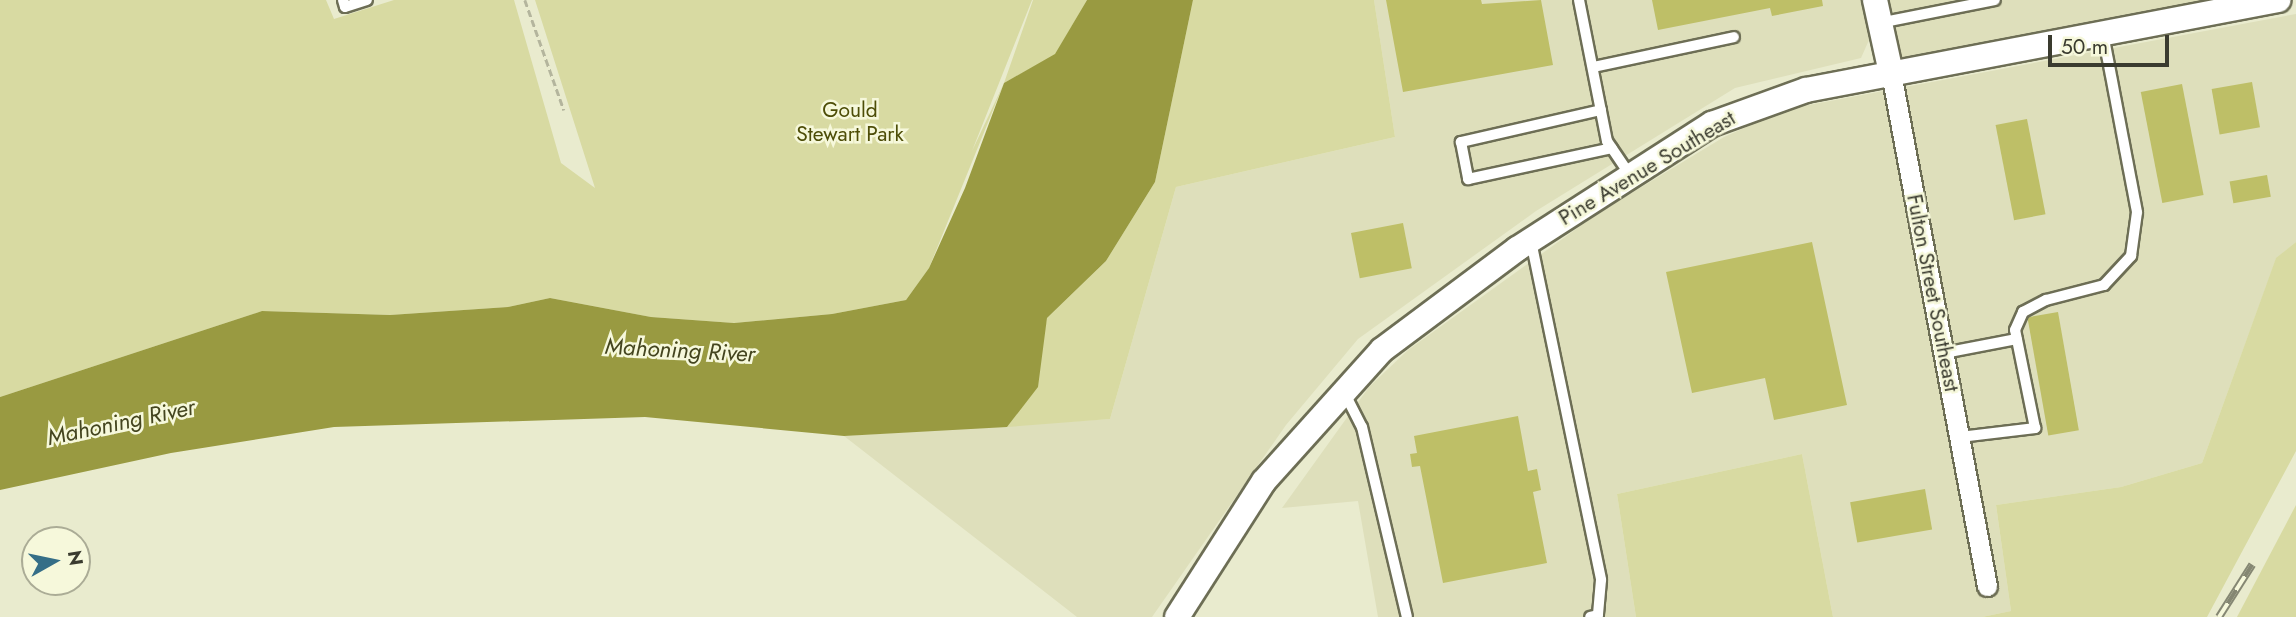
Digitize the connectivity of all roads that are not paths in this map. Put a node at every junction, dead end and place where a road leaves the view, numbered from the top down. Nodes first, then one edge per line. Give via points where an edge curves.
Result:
1 (343, 0) edge
2 (367, 0) edge
3 (1579, 0) edge
4 (1995, 0) edge
5 (2279, 0) edge
6 (1877, 12) edge
7 (2102, 33) junction
8 (1734, 37) dead end
9 (1593, 67) junction
10 (1891, 73) junction
11 (1601, 110) junction
12 (1612, 148) junction
13 (1630, 176) junction
14 (1530, 240) junction
15 (2017, 339) junction
16 (1944, 354) junction
17 (1343, 390) junction
18 (1960, 438) junction
19 (1987, 586) dead end
20 (1177, 617) edge
21 (1406, 617) edge
22 (1590, 617) edge

1 - 2 lane via 345,7
3 - 9 lane
4 - 6 lane
5 - 7 street, Pine Avenue Southeast
6 - 10 street, Fulton Street Southeast
7 - 10 street, Pine Avenue Southeast
7 - 15 lane via 2137,212 2131,256 2104,285 2046,300 2023,312 2015,330
8 - 9 lane
9 - 11 lane
10 - 13 street, Pine Avenue Southeast via 1745,108
10 - 16 street, Fulton Street Southeast
11 - 12 lane
11 - 12 lane via 1461,142 1468,179
12 - 13 lane
13 - 14 street, Pine Avenue Southeast
14 - 17 street, Pine Avenue Southeast via 1382,350
14 - 22 lane via 1601,580 1598,615
15 - 16 lane
15 - 18 lane via 2035,428
16 - 18 street, Fulton Street Southeast
17 - 20 street, Pine Avenue Southeast via 1264,481
17 - 21 lane via 1362,426
18 - 19 street, Fulton Street Southeast

